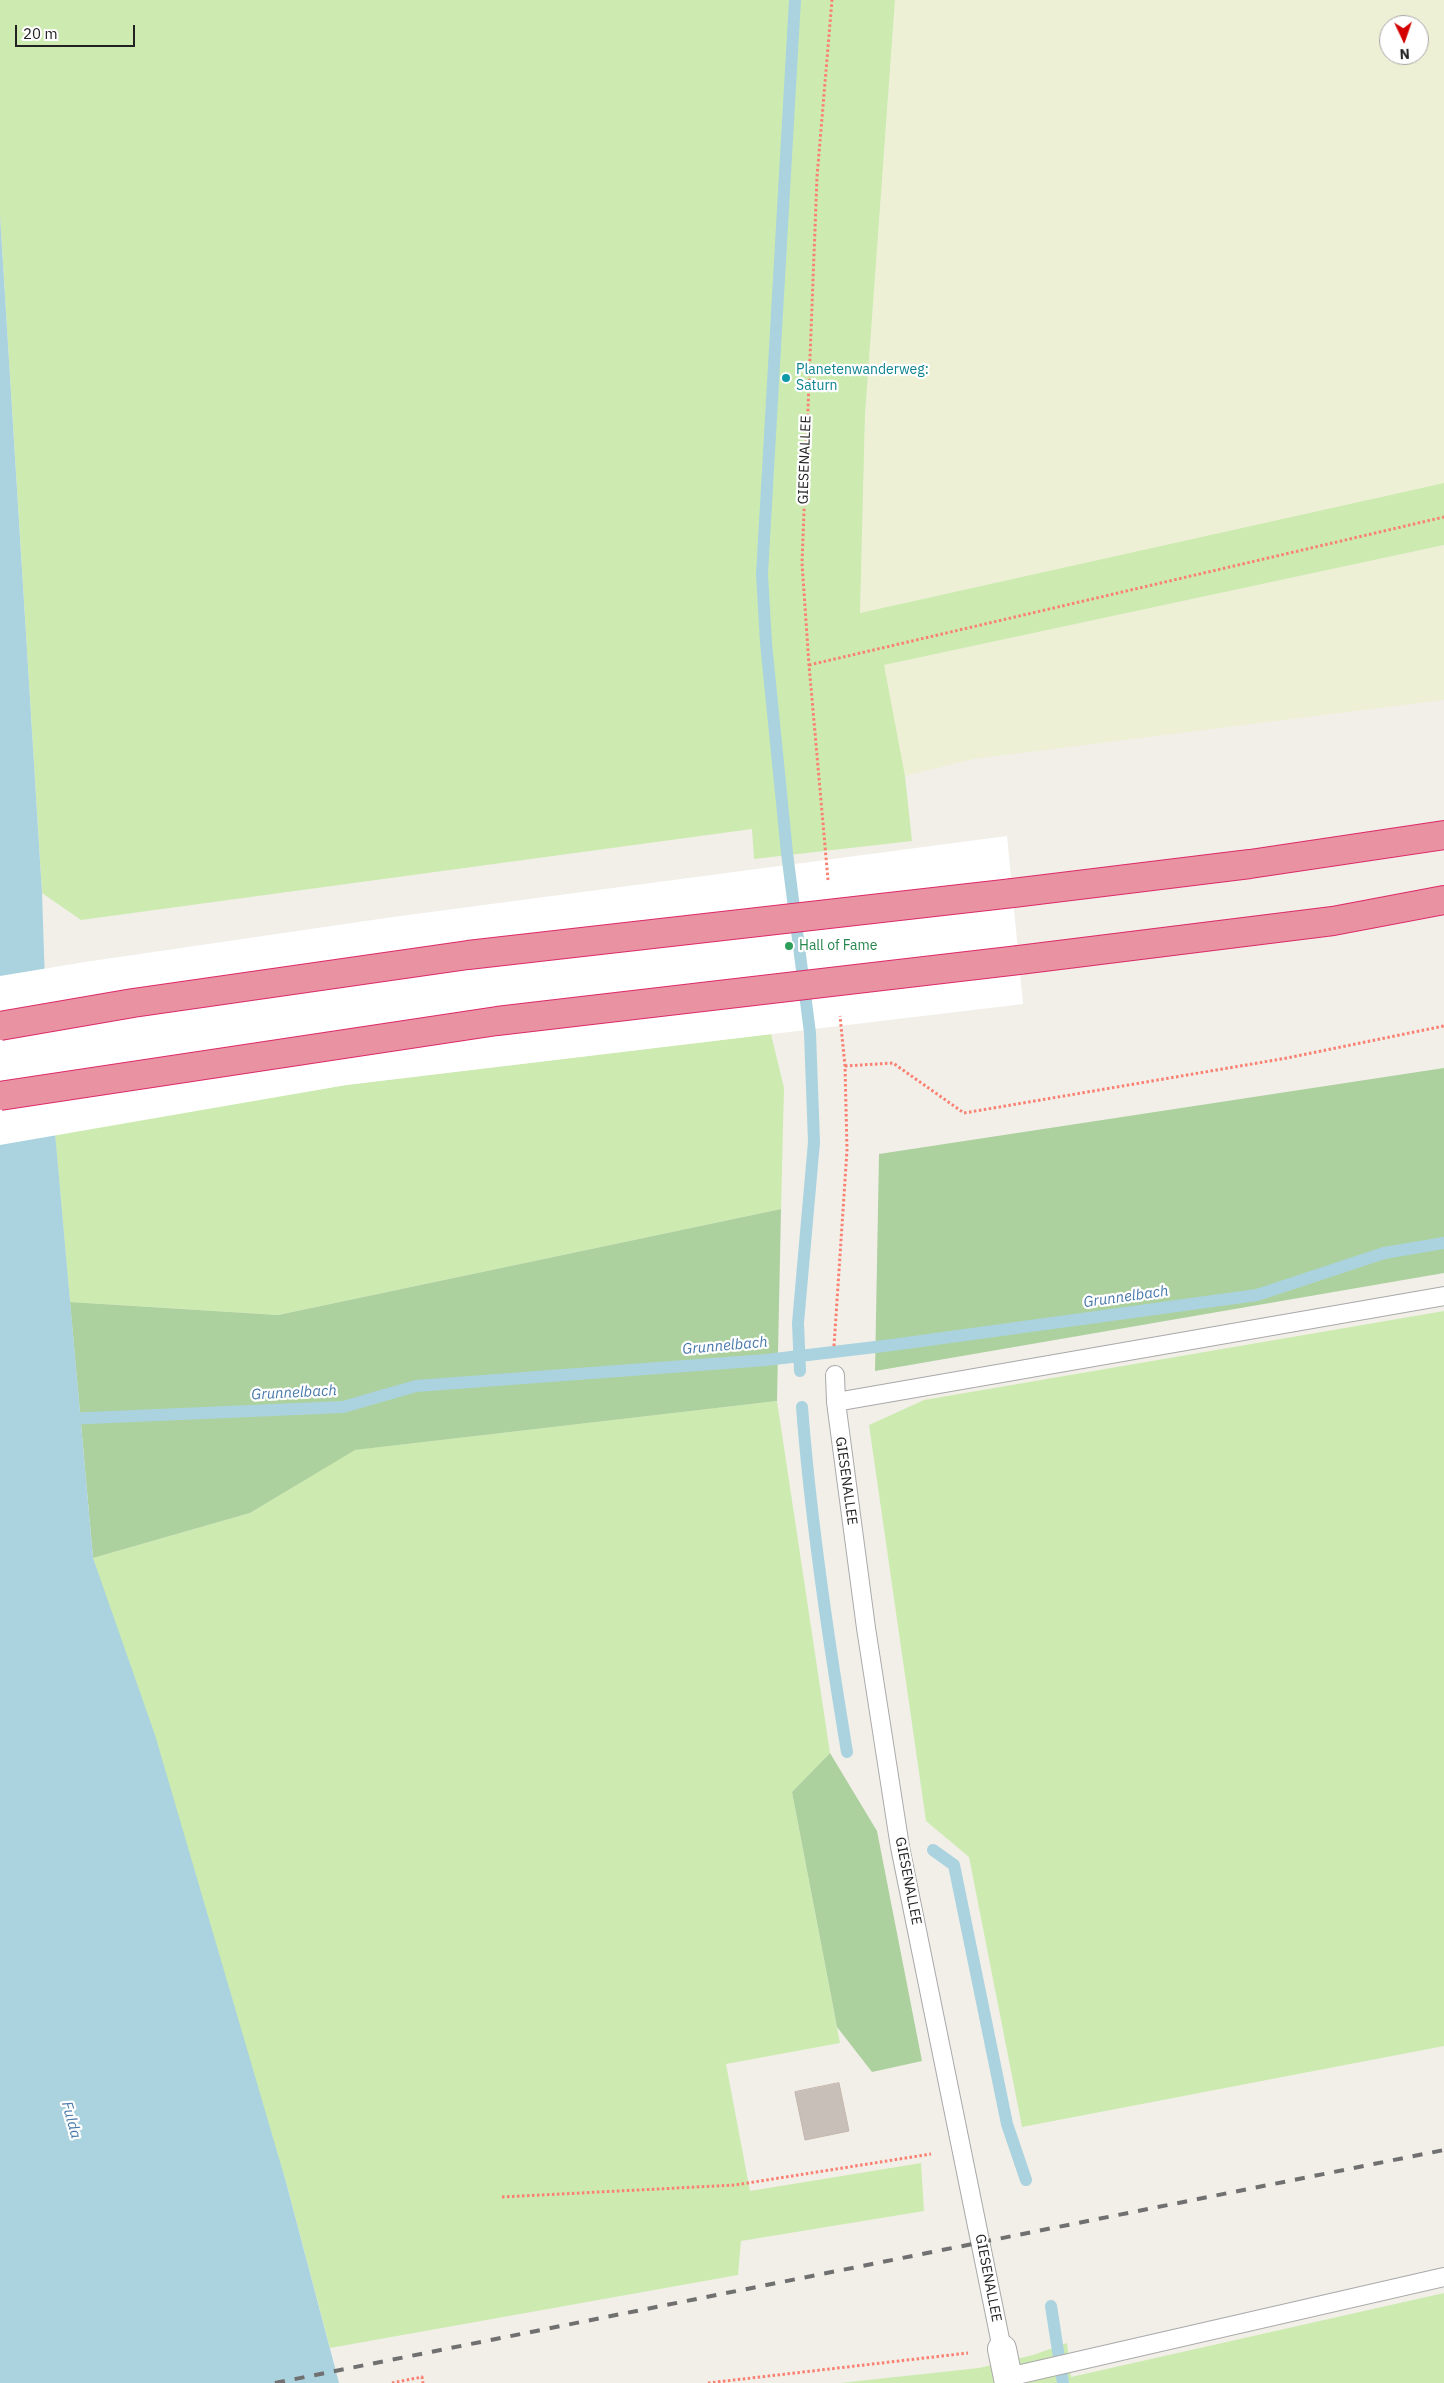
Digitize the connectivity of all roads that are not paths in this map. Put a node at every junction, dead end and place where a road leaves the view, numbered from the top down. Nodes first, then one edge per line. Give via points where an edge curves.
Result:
1 (1444, 834) edge
2 (1444, 900) edge
3 (0, 1026) edge
4 (0, 1096) edge
5 (1444, 1296) edge
6 (835, 1375) dead end
7 (836, 1402) junction
8 (1444, 2277) edge
9 (1002, 2349) joint
10 (1009, 2380) edge

1 - 3 highway, bridge via 1250,864 468,955
2 - 4 highway, bridge via 1333,921 497,1021
5 - 7 lane
6 - 7 lane, GIESENALLEE
7 - 9 lane, GIESENALLEE via 900,1847
8 - 10 lane via 1075,2361
9 - 10 street, GIESENALLEE

